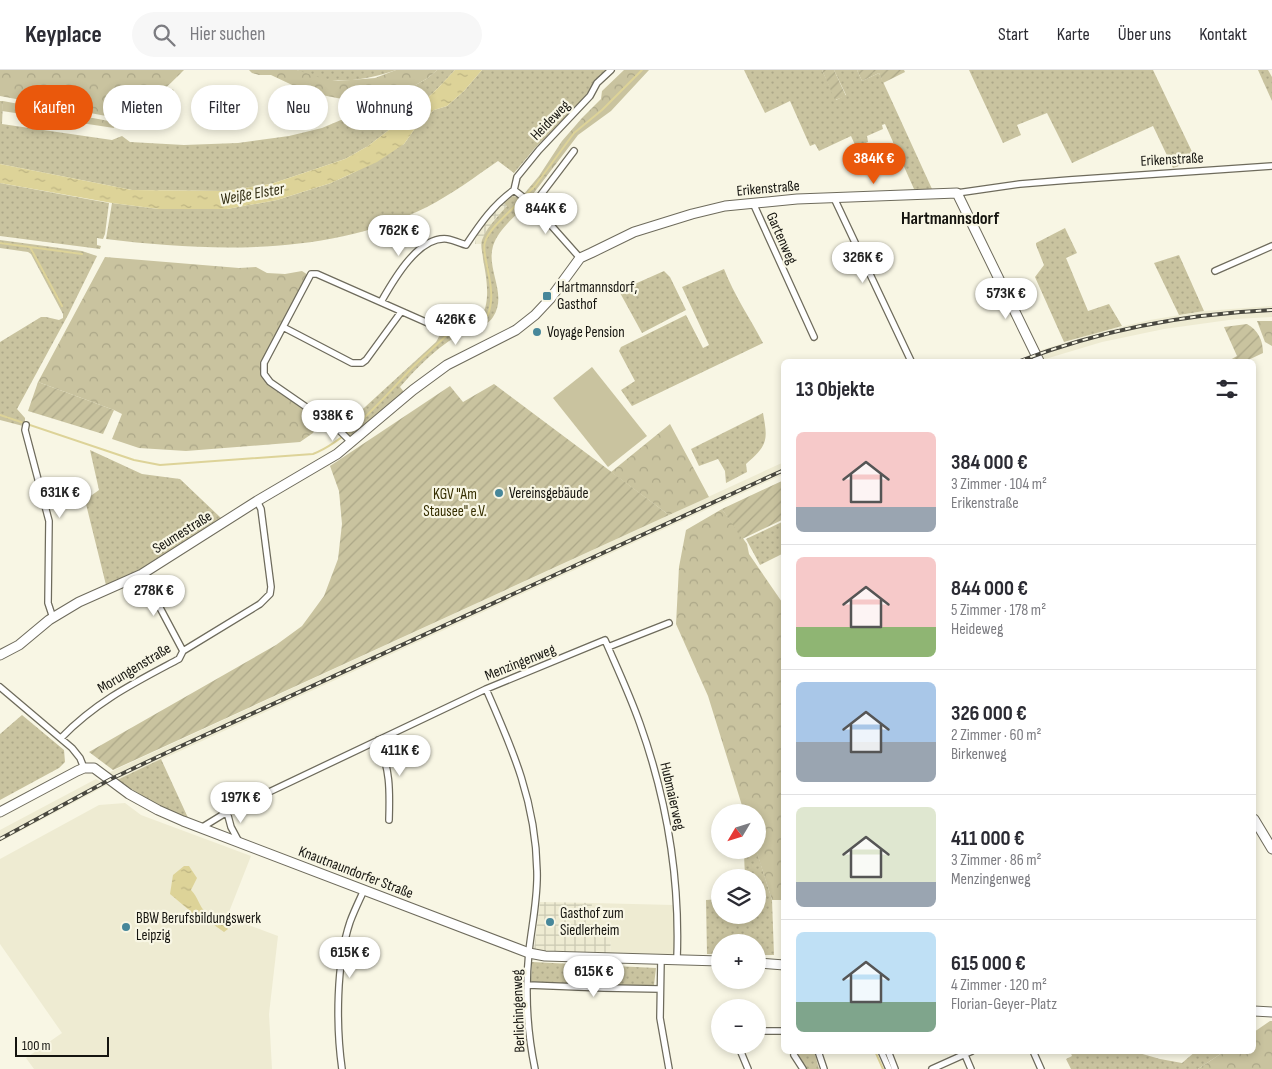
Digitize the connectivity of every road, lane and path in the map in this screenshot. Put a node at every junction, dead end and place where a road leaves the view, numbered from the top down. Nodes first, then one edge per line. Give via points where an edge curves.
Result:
1 (611, 70) edge
2 (574, 151) dead end
3 (1272, 166) edge
4 (514, 190) junction
5 (957, 193) junction
6 (834, 198) junction
7 (753, 203) junction
8 (532, 205) junction
9 (1272, 246) edge
10 (580, 258) junction
11 (1215, 271) dead end
12 (381, 302) junction
13 (401, 312) junction
14 (283, 327) junction
15 (437, 327) dead end
16 (814, 337) dead end
17 (909, 359) edge
18 (1037, 359) edge
19 (413, 390) joint
20 (26, 425) dead end
21 (349, 440) junction
22 (257, 501) junction
23 (142, 574) junction
24 (53, 618) junction
25 (669, 623) dead end
26 (608, 647) junction
27 (184, 651) junction
28 (0, 655) edge
29 (0, 687) edge
30 (486, 689) junction
31 (61, 738) junction
32 (378, 740) junction
33 (84, 768) junction
34 (0, 812) edge
35 (227, 812) junction
36 (389, 820) dead end
37 (1256, 822) edge
38 (201, 828) junction
39 (239, 842) junction
40 (1272, 849) edge
41 (364, 890) junction
42 (529, 953) junction
43 (661, 959) junction
44 (678, 959) junction
45 (711, 961) edge
46 (766, 964) edge
47 (781, 965) edge
48 (528, 985) junction
49 (660, 989) junction
50 (1256, 1011) edge
51 (1272, 1012) edge
52 (766, 1031) edge
53 (781, 1031) edge
54 (742, 1054) edge
55 (819, 1054) edge
56 (882, 1054) edge
57 (889, 1054) edge
58 (1034, 1054) edge
59 (794, 1055) dead end
60 (965, 1055) joint
61 (342, 1069) edge
62 (534, 1069) edge
63 (669, 1069) edge
64 (748, 1069) edge
65 (803, 1069) edge
66 (824, 1069) edge
67 (889, 1069) edge
68 (895, 1069) edge
69 (932, 1069) edge
70 (971, 1069) edge
71 (1042, 1069) edge

1 - 4 street, Heideweg via 517,177
2 - 8 street
3 - 5 street, Erikenstraße via 1069,180
4 - 8 street
4 - 12 street, Heideweg via 486,216 466,246 441,239 419,249 395,277
5 - 6 street, Erikenstraße
5 - 18 street
6 - 7 street, Erikenstraße
6 - 17 street
7 - 10 street, Erikenstraße via 717,208 640,230
7 - 16 street, Gartenweg
8 - 10 street
9 - 11 street
10 - 19 street, Erikenstraße via 535,315 495,342 455,360
12 - 13 street
12 - 14 street via 311,274
13 - 14 street via 362,363 352,363
13 - 15 street
14 - 21 street via 264,363 264,374 270,382 341,431
19 - 21 street, Seumestraße
20 - 24 street via 49,521 48,603
21 - 22 street, Seumestraße via 320,465
22 - 23 street, Seumestraße
22 - 27 street, Morungenstraße via 261,509 270,594 260,604
23 - 24 street, Seumestraße via 79,602
23 - 27 street
24 - 28 street, Seumestraße via 19,645
25 - 26 street, Menzingenweg
26 - 30 street, Menzingenweg via 605,640
26 - 44 street, Hubmaierweg via 640,724 661,796 672,846
27 - 31 street, Morungenstraße via 179,659 96,706
29 - 31 street
30 - 32 street, Menzingenweg
30 - 42 street, Berlichingenweg via 520,768 536,842 537,901
31 - 33 street via 77,753
32 - 35 street, Menzingenweg
32 - 36 street via 390,779
33 - 34 street
33 - 38 street, Knautnaundorfer Straße via 98,770 158,810
35 - 38 street, Menzingenweg
35 - 39 street
37 - 40 street
38 - 39 street, Knautnaundorfer Straße
39 - 41 street, Knautnaundorfer Straße
41 - 42 street, Knautnaundorfer Straße
41 - 61 street via 350,923 343,955 338,997
42 - 43 street, Knautnaundorfer Straße
42 - 48 street, Berlichingenweg
43 - 44 street, Knautnaundorfer Straße
43 - 49 street
44 - 45 street, Knautnaundorfer Straße
46 - 47 street
48 - 49 street
48 - 62 street, Berlichingenweg
49 - 63 street via 662,1036
50 - 51 street
52 - 53 street
54 - 64 street
55 - 66 street
56 - 67 street
57 - 68 street
58 - 71 street
59 - 65 street
60 - 69 street
60 - 70 street

